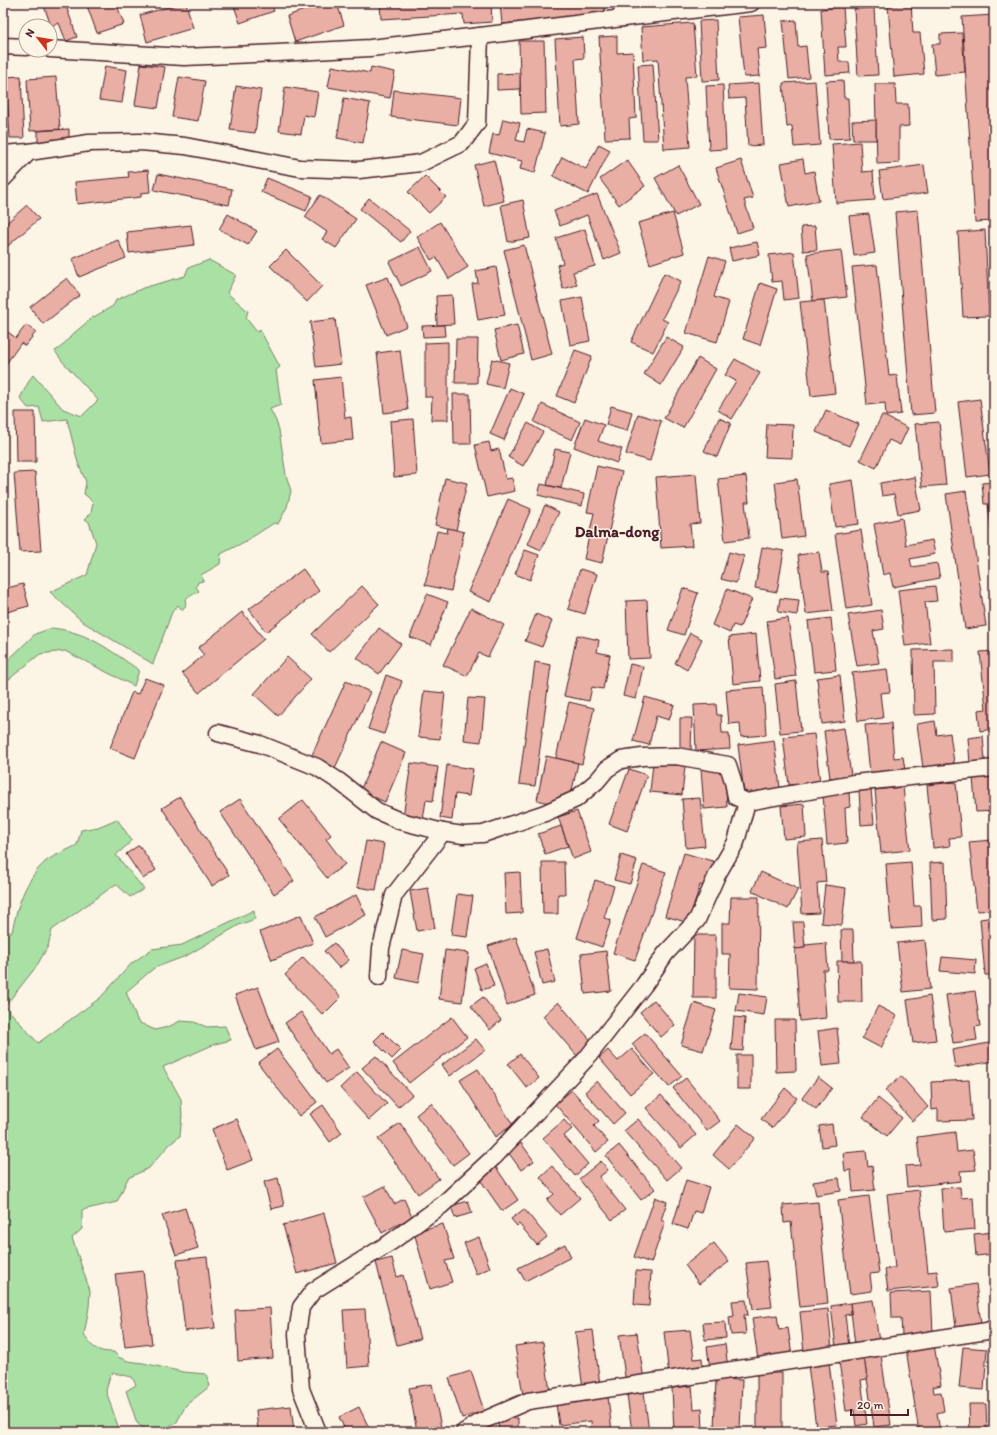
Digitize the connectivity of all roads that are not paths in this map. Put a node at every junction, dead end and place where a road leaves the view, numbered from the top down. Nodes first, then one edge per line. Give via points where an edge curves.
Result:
1 (751, 3) edge
2 (622, 11) edge
3 (480, 36) junction
4 (3, 46) edge
5 (18, 47) edge
6 (58, 49) edge
7 (29, 152) junction
8 (3, 154) edge
9 (3, 179) edge
10 (218, 733) dead end
11 (994, 768) edge
12 (747, 802) junction
13 (443, 832) junction
14 (379, 977) dead end
15 (994, 1328) edge
16 (318, 1432) edge
17 (464, 1432) edge

1 - 2 street
2 - 3 street
3 - 6 street via 370,48 184,57
3 - 7 street via 477,123 462,143 421,163 358,170 300,168 185,146 141,142 89,143
4 - 5 street
7 - 8 street
7 - 9 street
10 - 13 street via 260,744 317,767 377,810 400,821
11 - 12 street via 854,783
12 - 13 street via 736,797 728,765 676,756 642,757 621,760 607,768 597,781 576,798 545,813 483,834
12 - 16 street via 736,842 717,875 697,920 666,953 586,1058 496,1156 442,1205 391,1242 313,1291 301,1307 297,1334 301,1389
13 - 14 street via 394,896 381,948
15 - 17 street via 528,1401 482,1421

